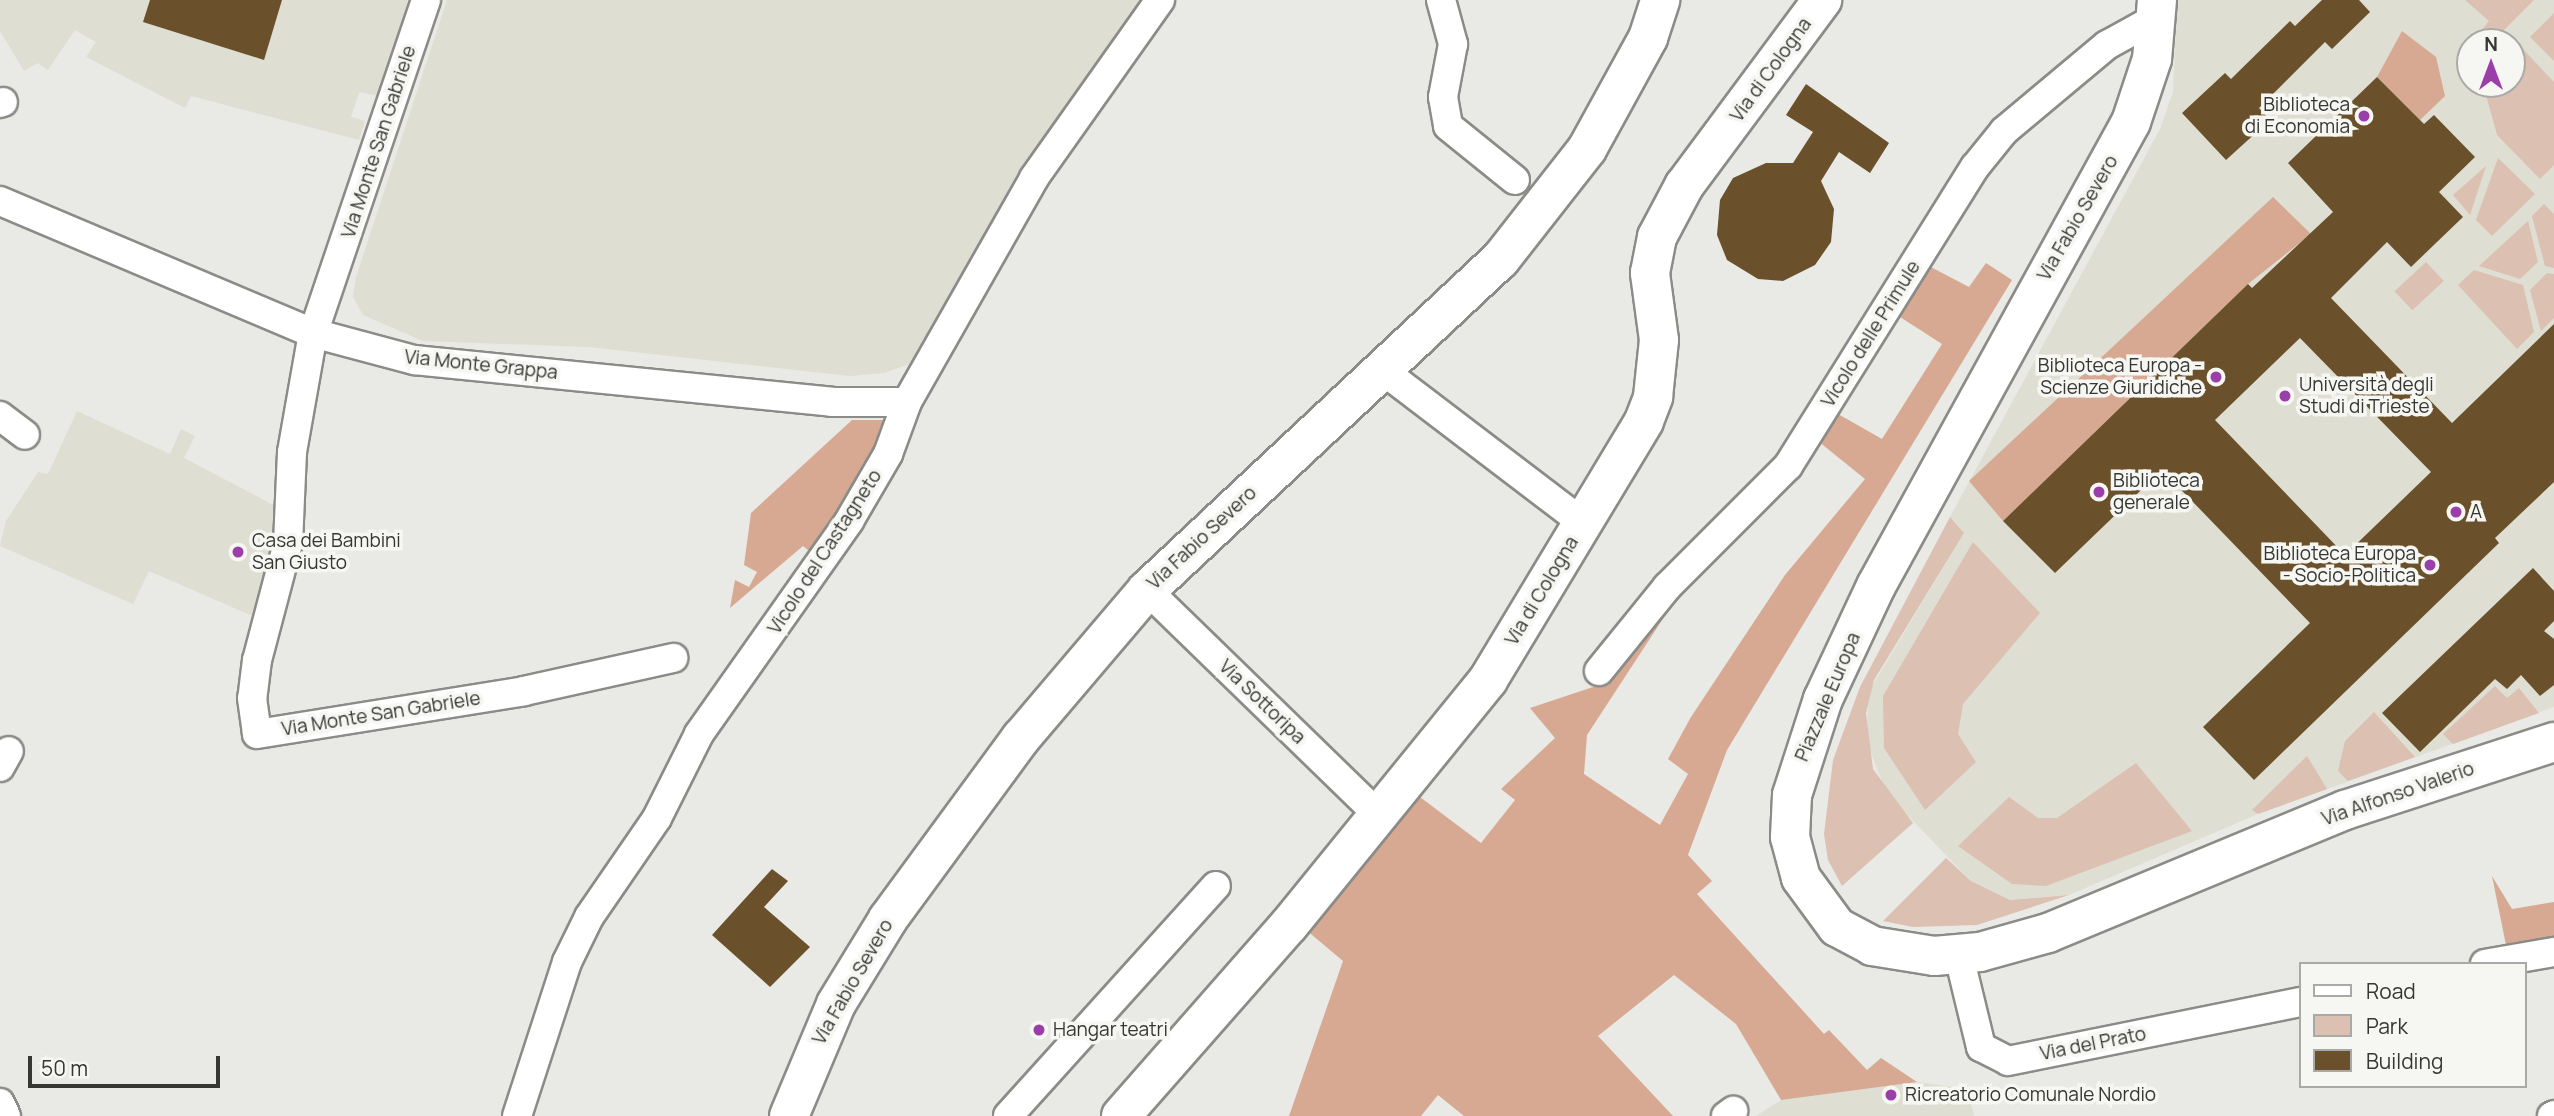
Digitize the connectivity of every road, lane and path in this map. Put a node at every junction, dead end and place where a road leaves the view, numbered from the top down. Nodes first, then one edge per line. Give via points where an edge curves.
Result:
1 (426, 0) edge
2 (1160, 0) edge
3 (1441, 0) edge
4 (1660, 0) edge
5 (1822, 0) edge
6 (2157, 9) edge
7 (1515, 180) dead end
8 (0, 201) edge
9 (313, 333) junction
10 (1385, 372) junction
11 (907, 402) junction
12 (0, 416) edge
13 (1963, 425) joint
14 (25, 435) dead end
15 (1583, 523) junction
16 (1147, 590) junction
17 (673, 658) dead end
18 (1599, 671) dead end
19 (2554, 742) edge
20 (1377, 814) junction
21 (2244, 851) joint
22 (1216, 886) dead end
23 (2554, 952) edge
24 (1959, 956) junction
25 (2496, 962) edge
26 (2298, 1002) edge
27 (0, 1103) edge
28 (6, 1116) edge
29 (517, 1116) edge
30 (789, 1116) edge
31 (1009, 1116) edge
32 (1121, 1116) edge

1 - 9 street, Via Monte San Gabriele
2 - 11 street, Vicolo del Castagneto via 1034,178
3 - 7 street via 1453,44 1443,97 1448,126
4 - 10 main road, Via Fabio Severo via 1648,38 1587,149 1500,260
5 - 15 main road, Via di Cologna via 1684,186 1657,237 1650,273 1659,340 1653,397
6 - 13 main road, Via Fabio Severo via 2148,75 2131,122
6 - 18 street, Vicolo delle Primule via 2004,131 1975,167 1788,466 1667,587
8 - 9 street, Via Monte Grappa
9 - 11 street, Via Monte Grappa via 414,360 832,402
9 - 17 street, Via Monte San Gabriele via 292,452 288,543 257,660 252,698 257,734 524,691
10 - 15 street
10 - 16 main road, Via Fabio Severo
11 - 29 street, Vicolo del Castagneto via 888,454 849,521 699,734 657,818 589,917 567,962
12 - 14 street
13 - 24 main road, Piazzale Europa via 1823,699 1803,749 1789,816 1801,878 1837,927 1889,951
15 - 20 main road, Via di Cologna via 1488,680
16 - 20 street, Via Sottoripa
16 - 30 main road, Via Fabio Severo via 1021,738 888,919 836,1004
19 - 21 main road, Via Alfonso Valerio via 2345,810
20 - 32 main road, Via di Cologna
21 - 24 main road, Piazzale Europa via 2048,933
22 - 31 street
23 - 25 street
24 - 26 street, Via del Prato via 1981,1047 2008,1061
27 - 28 street

